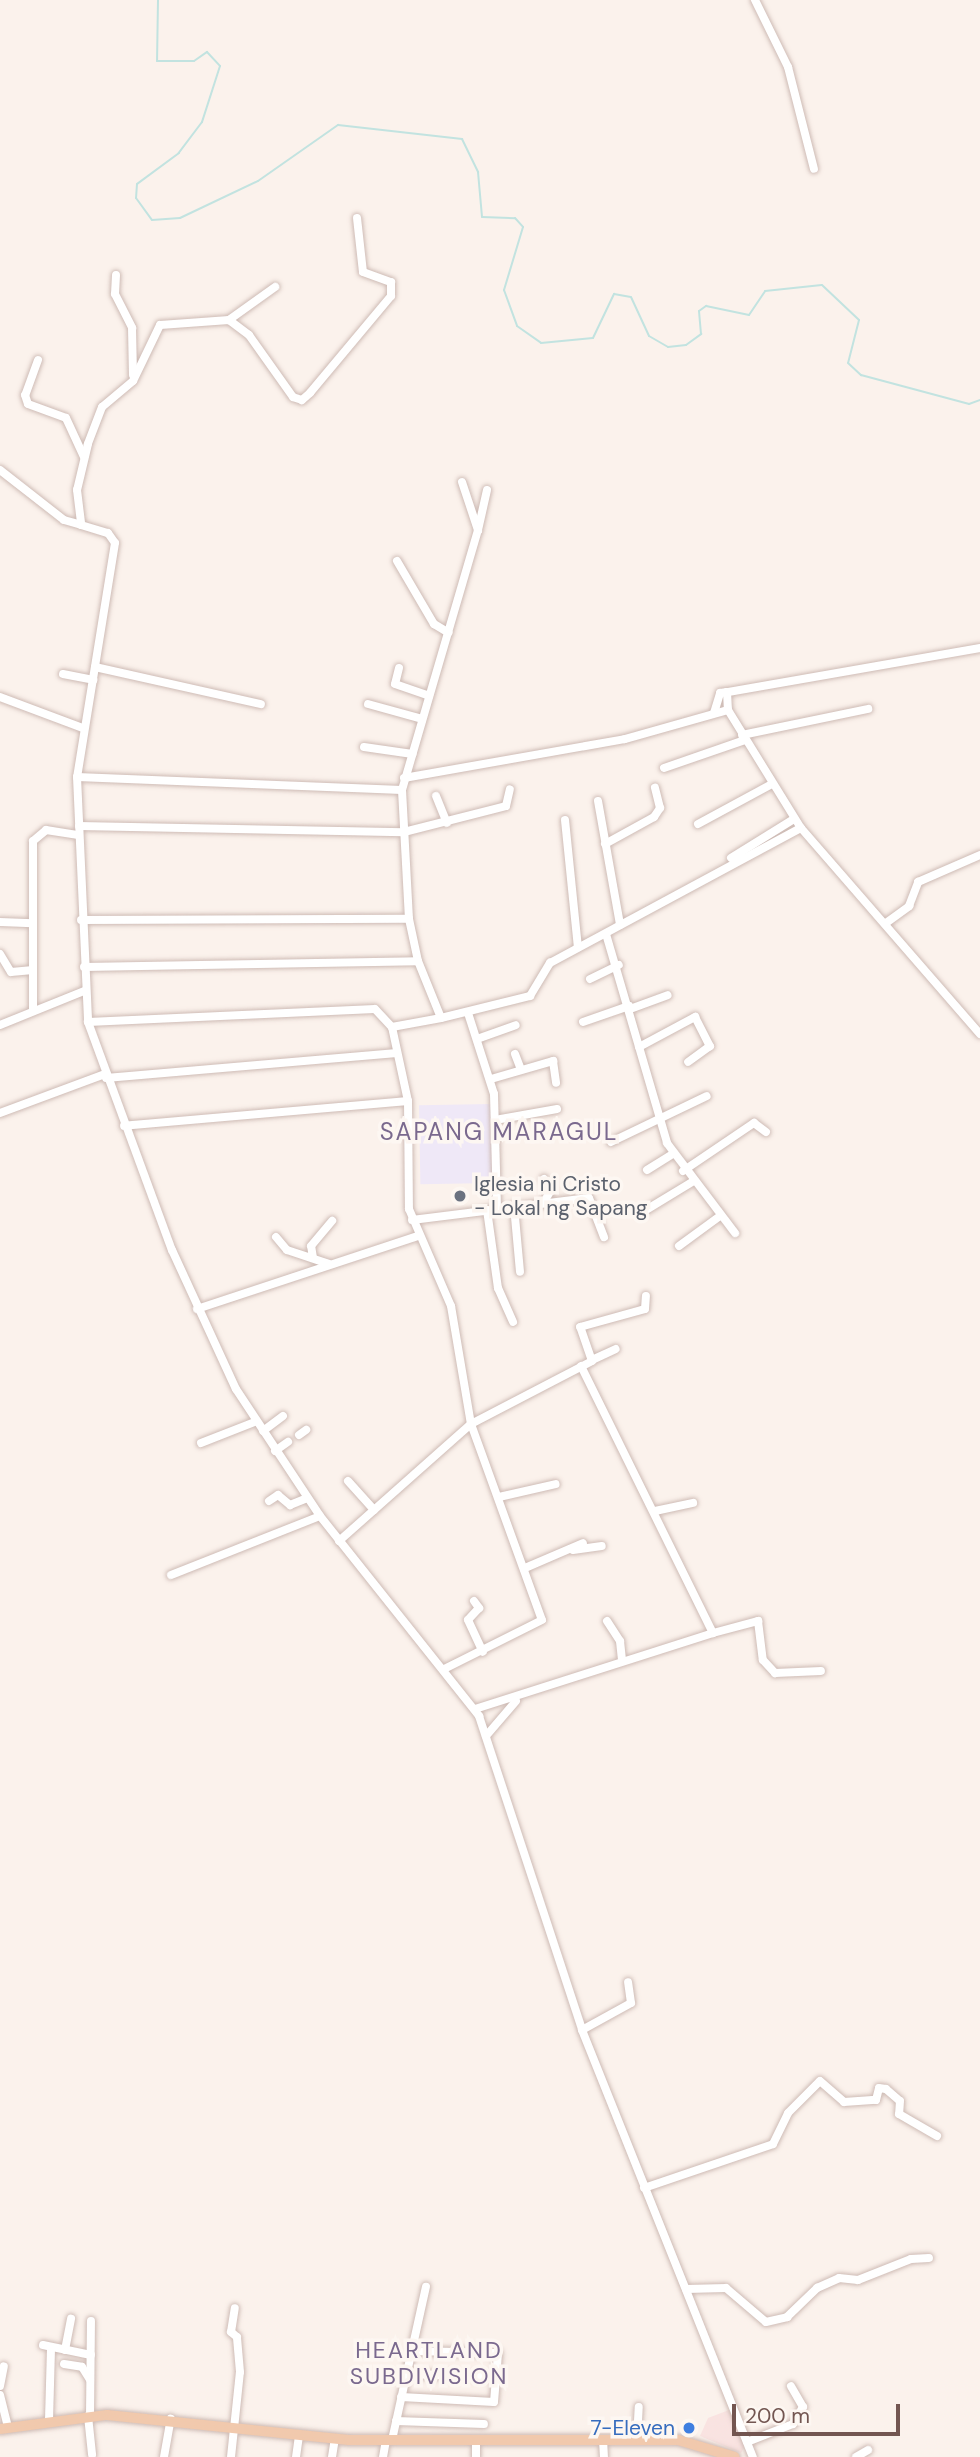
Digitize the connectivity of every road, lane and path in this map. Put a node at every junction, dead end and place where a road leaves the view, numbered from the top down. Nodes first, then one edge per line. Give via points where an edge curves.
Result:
1 (755, 0) edge
2 (814, 169) dead end
3 (357, 218) dead end
4 (116, 275) dead end
5 (275, 288) dead end
6 (229, 320) junction
7 (38, 360) dead end
8 (133, 381) junction
9 (84, 457) junction
10 (0, 470) edge
11 (462, 482) dead end
12 (488, 490) dead end
13 (81, 525) junction
14 (478, 530) junction
15 (397, 561) dead end
16 (449, 633) junction
17 (980, 648) edge
18 (95, 667) junction
19 (399, 668) dead end
20 (64, 674) dead end
21 (93, 680) junction
22 (727, 692) junction
23 (429, 696) junction
24 (0, 697) edge
25 (261, 704) dead end
26 (368, 704) dead end
27 (868, 709) dead end
28 (728, 710) junction
29 (715, 713) junction
30 (422, 719) junction
31 (83, 728) junction
32 (744, 738) junction
33 (364, 747) dead end
34 (412, 754) junction
35 (664, 768) dead end
36 (77, 777) junction
37 (404, 778) junction
38 (772, 784) junction
39 (655, 788) dead end
40 (510, 789) dead end
41 (402, 790) junction
42 (436, 796) dead end
43 (598, 801) dead end
44 (794, 819) junction
45 (565, 820) dead end
46 (447, 823) junction
47 (698, 824) dead end
48 (801, 828) junction
49 (79, 831) junction
50 (404, 832) junction
51 (604, 844) junction
52 (980, 855) edge
53 (731, 858) dead end
54 (410, 919) junction
55 (81, 920) junction
56 (0, 922) edge
57 (33, 923) junction
58 (886, 923) junction
59 (620, 925) junction
60 (606, 934) junction
61 (578, 947) junction
62 (0, 954) edge
63 (418, 961) junction
64 (619, 965) junction
65 (84, 967) junction
66 (33, 970) junction
67 (590, 979) dead end
68 (84, 991) junction
69 (668, 995) dead end
70 (629, 1008) junction
71 (33, 1010) junction
72 (468, 1013) junction
73 (441, 1018) junction
74 (88, 1022) junction
75 (583, 1023) dead end
76 (0, 1025) edge
77 (516, 1025) dead end
78 (392, 1027) junction
79 (980, 1033) edge
80 (477, 1039) junction
81 (639, 1047) junction
82 (397, 1053) junction
83 (515, 1054) dead end
84 (688, 1062) dead end
85 (521, 1070) junction
86 (105, 1076) junction
87 (491, 1079) junction
88 (556, 1083) dead end
89 (707, 1096) dead end
90 (408, 1101) junction
91 (557, 1109) dead end
92 (0, 1113) edge
93 (495, 1120) junction
94 (660, 1122) junction
95 (124, 1126) junction
96 (766, 1132) dead end
97 (611, 1142) dead end
98 (673, 1154) junction
99 (647, 1170) dead end
100 (683, 1171) junction
101 (544, 1180) dead end
102 (692, 1182) junction
103 (544, 1202) junction
104 (514, 1206) junction
105 (497, 1209) junction
106 (487, 1210) junction
107 (641, 1213) dead end
108 (720, 1216) junction
109 (412, 1220) junction
110 (332, 1221) dead end
111 (735, 1233) dead end
112 (418, 1236) junction
113 (276, 1237) dead end
114 (604, 1237) dead end
115 (679, 1246) dead end
116 (313, 1258) junction
117 (329, 1264) junction
118 (520, 1272) dead end
119 (646, 1296) dead end
120 (197, 1309) junction
121 (513, 1322) dead end
122 (616, 1349) dead end
123 (592, 1360) junction
124 (582, 1366) junction
125 (283, 1416) dead end
126 (257, 1421) junction
127 (471, 1424) junction
128 (263, 1431) junction
129 (288, 1442) dead end
130 (201, 1443) dead end
131 (275, 1451) junction
132 (348, 1481) dead end
133 (556, 1485) dead end
134 (499, 1497) junction
135 (307, 1498) junction
136 (269, 1501) dead end
137 (693, 1503) dead end
138 (374, 1510) junction
139 (655, 1511) junction
140 (320, 1516) junction
141 (339, 1541) junction
142 (583, 1543) dead end
143 (602, 1546) dead end
144 (572, 1548) junction
145 (525, 1568) junction
146 (172, 1574) dead end
147 (474, 1601) dead end
148 (607, 1621) dead end
149 (713, 1633) junction
150 (483, 1653) junction
151 (622, 1661) junction
152 (444, 1669) junction
153 (821, 1671) dead end
154 (516, 1701) dead end
155 (475, 1709) junction
156 (486, 1736) junction
157 (628, 1982) dead end
158 (582, 2030) junction
159 (937, 2136) dead end
160 (645, 2188) junction
161 (929, 2258) dead end
162 (426, 2287) dead end
163 (686, 2289) junction
164 (235, 2308) dead end
165 (71, 2319) dead end
166 (91, 2321) dead end
167 (65, 2350) junction
168 (412, 2351) junction
169 (91, 2355) junction
170 (64, 2364) dead end
171 (4, 2366) dead end
172 (407, 2374) junction
173 (496, 2377) junction
174 (91, 2383) junction
175 (0, 2386) edge
176 (791, 2386) dead end
177 (0, 2395) edge
178 (401, 2397) junction
179 (639, 2407) dead end
180 (89, 2415) junction
181 (171, 2419) junction
182 (49, 2420) junction
183 (396, 2421) junction
184 (484, 2424) dead end
185 (231, 2428) junction
186 (4, 2429) edge
187 (299, 2435) junction
188 (335, 2438) junction
189 (389, 2440) junction
190 (476, 2440) junction
191 (603, 2440) junction
192 (637, 2440) junction
193 (747, 2442) junction
194 (868, 2450) dead end
195 (92, 2455) dead end
196 (164, 2457) edge
197 (231, 2457) edge
198 (296, 2457) edge
199 (332, 2457) edge
200 (383, 2457) edge
201 (476, 2457) edge
202 (604, 2457) edge
203 (735, 2457) edge
204 (753, 2457) edge
205 (856, 2457) edge

1 - 2 street via 788,67
3 - 6 street via 363,272 391,282 391,296 302,400
4 - 8 street via 115,294 132,328
5 - 6 street
6 - 8 street via 160,325
7 - 9 street via 24,395 28,404 66,418
8 - 9 street via 104,403
9 - 13 street via 78,490
10 - 13 street via 64,520
11 - 14 street
12 - 14 street
13 - 18 street via 108,533 115,543
14 - 16 street
15 - 16 street via 434,624
16 - 23 street
17 - 22 street
18 - 21 street
18 - 25 street
19 - 23 street via 395,684
20 - 21 street
21 - 31 street
22 - 28 street
22 - 29 street via 719,693
23 - 30 street
24 - 31 street
26 - 30 street
27 - 32 street
28 - 29 street
28 - 32 street
29 - 37 street via 625,739
30 - 34 street
31 - 36 street
32 - 35 street
32 - 38 street
33 - 34 street
34 - 37 street
36 - 41 street
36 - 49 street
37 - 41 street
38 - 44 street
38 - 47 street
39 - 51 street via 660,808 654,817
40 - 46 street via 506,806
41 - 50 street
42 - 46 street
43 - 51 street
44 - 48 street
44 - 53 street
45 - 61 street
46 - 50 street
48 - 58 street
48 - 59 street
49 - 50 street
49 - 55 street
49 - 57 street via 46,830 34,835
50 - 54 street
51 - 59 street
52 - 58 street via 918,882 909,906
54 - 55 street
54 - 63 street
55 - 65 street
56 - 57 street
57 - 66 street
58 - 79 street
59 - 60 street
60 - 61 street
60 - 64 street
61 - 72 street via 550,963 530,996
62 - 66 street via 11,972
63 - 65 street
63 - 73 street
64 - 67 street
64 - 70 street
65 - 68 street
66 - 71 street
68 - 71 street
68 - 74 street
69 - 70 street
70 - 75 street
70 - 81 street
71 - 76 street
72 - 73 street
72 - 80 street
73 - 78 street
74 - 78 street via 375,1009
74 - 86 street
77 - 80 street
78 - 82 street
80 - 87 street
81 - 84 street via 695,1017 710,1046
81 - 94 street
82 - 86 street
82 - 90 street
83 - 85 street
85 - 87 street
85 - 88 street via 553,1061
86 - 92 street
86 - 95 street
87 - 93 street
89 - 94 street
90 - 95 street
90 - 109 street via 404,1182
91 - 93 street
93 - 105 street
94 - 97 street
94 - 98 street
95 - 120 street
96 - 100 street via 754,1123
98 - 99 street
98 - 100 street
100 - 102 street
101 - 103 street via 551,1188
102 - 107 street
102 - 108 street
103 - 104 street
103 - 114 street via 589,1198
104 - 105 street
104 - 118 street
105 - 106 street
106 - 109 street
106 - 121 street via 498,1288
108 - 111 street
108 - 115 street
109 - 112 street
110 - 116 street via 311,1246
112 - 117 street
112 - 127 street via 451,1306
113 - 116 street via 283,1248
116 - 117 street
117 - 120 street
119 - 123 street via 645,1310 579,1327
120 - 126 street
122 - 123 street
123 - 124 street
124 - 127 street
124 - 139 street
125 - 128 street
126 - 128 street
126 - 130 street
127 - 134 street
127 - 138 street
128 - 131 street
129 - 131 street
131 - 135 street
132 - 138 street
133 - 134 street
134 - 145 street
135 - 136 street via 290,1505 278,1495
135 - 140 street
137 - 139 street
138 - 141 street
139 - 149 street
140 - 141 street
140 - 146 street
141 - 152 street
142 - 144 street
143 - 144 street
144 - 145 street
145 - 150 street via 541,1624
147 - 150 street via 479,1608 468,1620
148 - 151 street via 620,1641
149 - 151 street
149 - 153 street via 758,1621 762,1660 775,1673
150 - 152 street
151 - 155 street
152 - 155 street
154 - 156 street
155 - 156 street
156 - 158 street
157 - 158 street via 631,2003
158 - 160 street
159 - 160 street via 899,2114 900,2101 886,2089 879,2088 876,2100 844,2102 820,2081 788,2113 773,2144
160 - 163 street
161 - 163 street via 911,2259 858,2280 839,2278 817,2288 787,2317 766,2322 726,2288
162 - 168 street
163 - 193 street
164 - 185 street via 231,2332 240,2372
165 - 167 street
166 - 169 street
167 - 169 street
167 - 182 street via 47,2346
168 - 172 street
168 - 173 street via 498,2353
169 - 174 street
170 - 174 street via 82,2367
171 - 175 street
172 - 173 street
172 - 178 street
173 - 178 street via 494,2402
174 - 180 street
176 - 193 street via 803,2407 793,2424
177 - 186 street
178 - 183 street
179 - 192 street
180 - 181 main road
180 - 182 main road
180 - 195 street
181 - 185 main road
181 - 196 street
182 - 186 main road
183 - 184 street
183 - 189 street
185 - 187 main road
185 - 197 street
187 - 188 main road
187 - 198 street
188 - 189 main road
188 - 199 street
189 - 190 main road
189 - 200 street
190 - 191 main road
190 - 201 street
191 - 192 main road
191 - 202 street
192 - 203 main road via 699,2442
193 - 204 street
194 - 205 street

